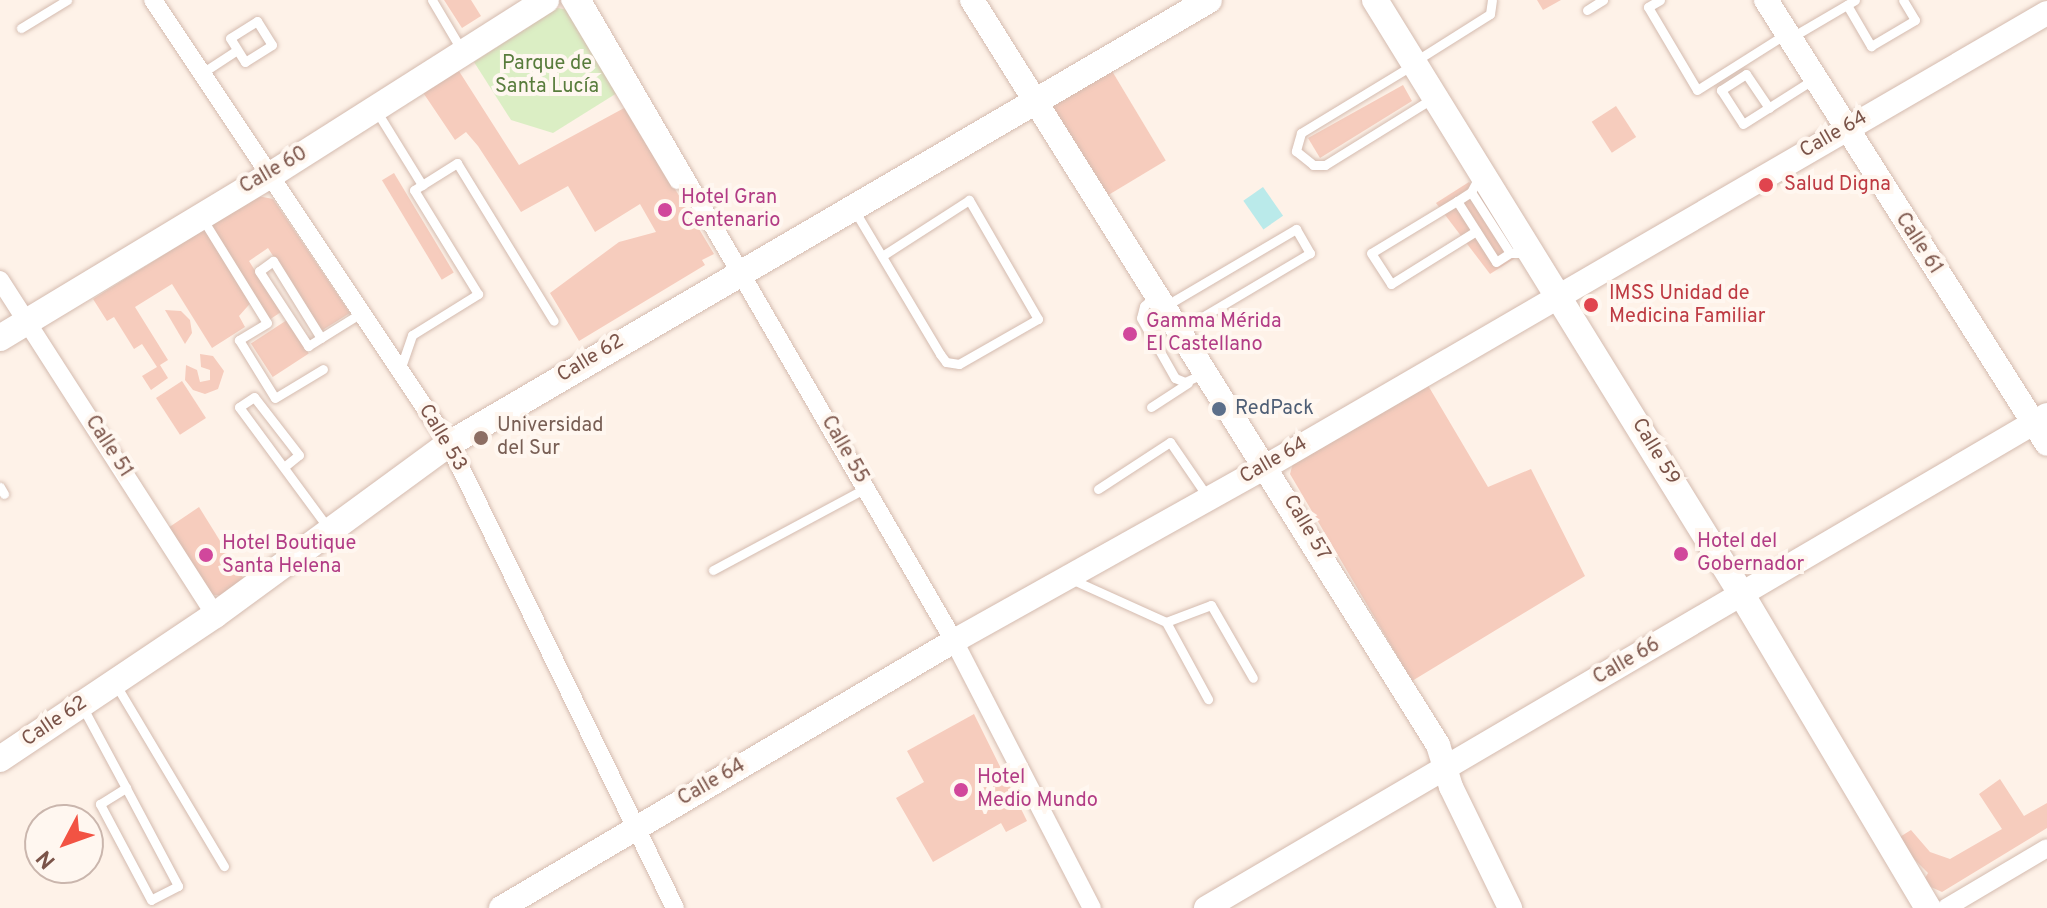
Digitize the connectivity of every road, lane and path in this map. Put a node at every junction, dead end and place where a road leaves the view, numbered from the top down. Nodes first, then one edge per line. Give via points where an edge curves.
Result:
1 (153, 0) edge
2 (432, 0) edge
3 (529, 0) edge
4 (546, 0) edge
5 (565, 0) edge
6 (582, 0) edge
7 (590, 0) edge
8 (972, 0) edge
9 (1209, 0) edge
10 (1375, 0) edge
11 (1492, 0) edge
12 (1603, 0) edge
13 (1660, 0) edge
14 (1766, 0) edge
15 (1903, 0) edge
16 (61, 2) edge
17 (1851, 2) edge
18 (1587, 10) dead end
19 (2047, 13) edge
20 (21, 28) dead end
21 (1788, 36) junction
22 (458, 44) junction
23 (237, 50) junction
24 (1415, 63) junction
25 (202, 73) junction
26 (1814, 79) junction
27 (1436, 97) junction
28 (1037, 102) junction
29 (1769, 108) junction
30 (378, 113) junction
31 (1844, 129) junction
32 (268, 175) junction
33 (1477, 182) junction
34 (422, 185) junction
35 (1457, 201) junction
36 (851, 206) junction
37 (202, 219) junction
38 (1476, 231) junction
39 (1522, 253) junction
40 (882, 256) junction
41 (733, 259) junction
42 (0, 280) edge
43 (1559, 294) junction
44 (1163, 300) junction
45 (361, 313) junction
46 (1197, 320) dead end
47 (554, 321) dead end
48 (19, 325) edge
49 (321, 338) junction
50 (0, 348) edge
51 (323, 369) dead end
52 (400, 370) junction
53 (1199, 375) junction
54 (1151, 407) dead end
55 (2040, 419) edge
56 (449, 444) junction
57 (2047, 444) edge
58 (1267, 466) junction
59 (284, 467) junction
60 (866, 488) junction
61 (1098, 489) dead end
62 (1209, 499) junction
63 (329, 529) junction
64 (713, 570) dead end
65 (1068, 577) junction
66 (1742, 595) junction
67 (215, 615) junction
68 (1166, 622) junction
69 (954, 641) junction
70 (1253, 678) dead end
71 (114, 683) junction
72 (1208, 699) dead end
73 (81, 705) junction
74 (0, 759) edge
75 (1445, 767) junction
76 (126, 788) junction
77 (639, 826) junction
78 (2047, 848) edge
79 (224, 866) dead end
80 (501, 908) edge
81 (675, 908) edge
82 (1092, 908) edge
83 (1206, 908) edge
84 (1510, 908) edge
85 (1928, 908) edge
86 (1946, 908) edge

1 - 25 street, Calle 53
2 - 22 lane
3 - 22 street
4 - 30 main road, Calle 60
5 - 30 street
5 - 41 street
6 - 41 street, Calle 55
7 - 41 street
8 - 28 street, Calle 57
9 - 28 main road, Calle 62
10 - 24 main road, Calle 59
11 - 24 lane via 1490,14
12 - 18 lane
13 - 21 lane via 1648,7 1697,90
14 - 21 street, Calle 61
15 - 17 lane via 1915,20 1871,46
16 - 20 lane
17 - 21 lane
19 - 31 street, Calle 64
21 - 26 street, Calle 61
22 - 32 street
23 - 23 lane via 230,38 257,21 272,45 245,62
23 - 25 lane
24 - 27 main road, Calle 59
24 - 27 lane via 1301,133 1296,151 1313,165 1325,165
25 - 32 street, Calle 53
26 - 29 lane
26 - 31 street, Calle 61
27 - 33 main road, Calle 59
28 - 36 main road, Calle 62
28 - 44 street, Calle 57
29 - 29 lane via 1743,124 1721,90 1746,74
30 - 32 main road, Calle 60
30 - 34 lane
31 - 43 street, Calle 64
31 - 55 street, Calle 61
32 - 37 main road, Calle 60
32 - 45 street, Calle 53
32 - 48 street
33 - 35 lane
33 - 39 main road, Calle 59
34 - 47 lane via 457,163
34 - 52 lane via 414,190 478,294 412,335
35 - 38 lane
35 - 38 lane via 1371,253 1391,284
36 - 40 lane
36 - 41 main road, Calle 62
37 - 48 main road, Calle 60
37 - 51 lane via 267,323 239,340 275,398
38 - 39 lane via 1496,262
39 - 43 main road, Calle 59
40 - 40 lane via 946,362 959,364 1038,319 969,200
41 - 56 main road, Calle 62
41 - 60 street, Calle 55
42 - 48 street, Calle 51
43 - 58 street, Calle 64
43 - 66 main road, Calle 59
44 - 46 lane via 1296,229 1310,253
44 - 53 street, Calle 57
45 - 49 lane
45 - 52 street, Calle 53
48 - 50 street
48 - 67 street, Calle 51
49 - 49 lane via 308,346 259,271 273,261
52 - 56 street, Calle 53
53 - 54 lane
53 - 58 street, Calle 57
55 - 57 street, Calle 61
55 - 66 street, Calle 66
56 - 63 main road, Calle 62
56 - 77 street, Calle 53
58 - 62 street, Calle 64
58 - 75 street, Calle 57 via 1438,745
59 - 59 lane via 239,407 254,397 299,455
59 - 63 lane
60 - 64 lane
60 - 69 street, Calle 55
61 - 62 lane via 1170,442
62 - 65 street, Calle 64
63 - 67 main road, Calle 62
65 - 68 lane
65 - 69 street, Calle 64
66 - 75 street, Calle 66
66 - 85 main road, Calle 59
67 - 71 main road, Calle 62
68 - 70 lane via 1211,605
68 - 72 lane
69 - 77 street, Calle 64
69 - 82 street, Calle 55
71 - 73 main road, Calle 62
71 - 79 lane
73 - 74 main road, Calle 62
73 - 76 lane
75 - 83 street, Calle 66
75 - 84 street, Calle 57
76 - 76 lane via 178,886 151,900 100,804
77 - 80 street, Calle 64
77 - 81 street, Calle 53
78 - 86 street

